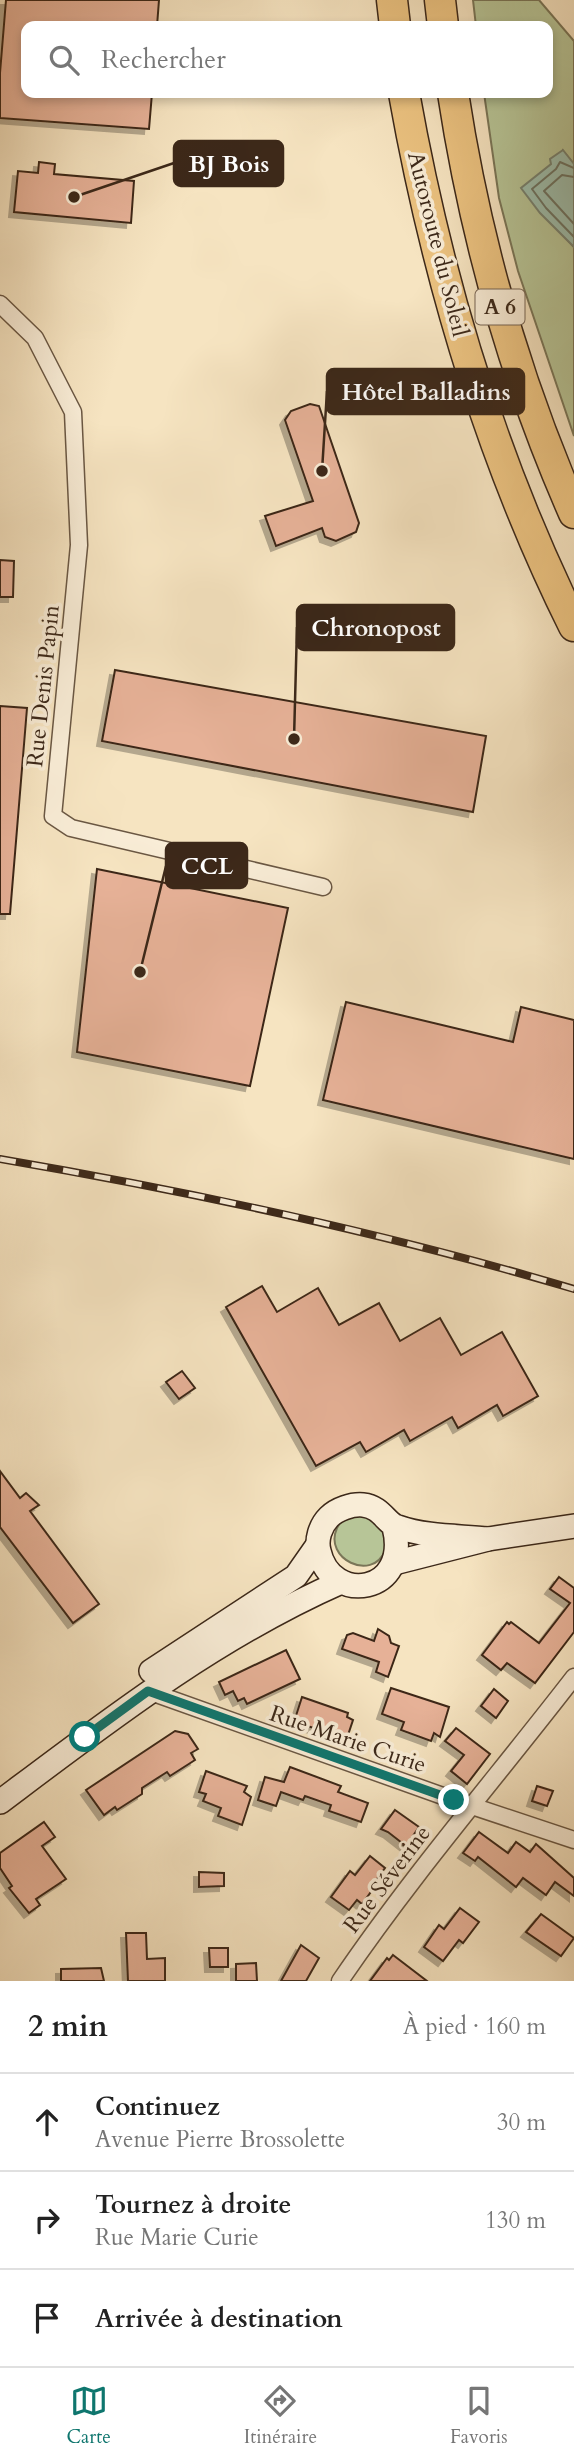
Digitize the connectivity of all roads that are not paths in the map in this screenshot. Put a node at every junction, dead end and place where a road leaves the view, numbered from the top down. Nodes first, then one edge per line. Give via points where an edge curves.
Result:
1 (392, 0) edge
2 (440, 0) edge
3 (394, 21) edge
4 (442, 21) edge
5 (405, 98) edge
6 (454, 98) edge
7 (0, 304) edge
8 (574, 513) edge
9 (574, 626) edge
10 (323, 887) dead end
11 (574, 1525) edge
12 (394, 1527) junction
13 (488, 1539) junction
14 (317, 1546) junction
15 (394, 1563) junction
16 (341, 1582) junction
17 (574, 1677) edge
18 (148, 1691) junction
19 (0, 1783) edge
20 (0, 1802) edge
21 (473, 1806) junction
22 (574, 1840) edge
23 (340, 1981) edge

1 - 3 highway
2 - 4 highway
5 - 9 highway, Autoroute du Soleil / A 6 via 435,247 479,396 522,511
6 - 8 highway, Autoroute du Soleil / A 6 via 502,316
7 - 10 street, Rue Denis Papin via 35,338 73,412 79,545 53,816 71,828
11 - 13 main road
12 - 13 main road
12 - 14 main road via 382,1512 364,1505 345,1507 329,1517
12 - 15 main road via 399,1545
13 - 15 main road
14 - 16 main road via 321,1562
14 - 19 main road via 296,1576 135,1682
15 - 16 main road via 376,1582 359,1586
16 - 18 main road via 280,1611
17 - 21 street, Rue Séverine
18 - 20 main road
18 - 21 street, Rue Marie Curie
21 - 22 street, Rue Marie Curie
21 - 23 street, Rue Séverine

